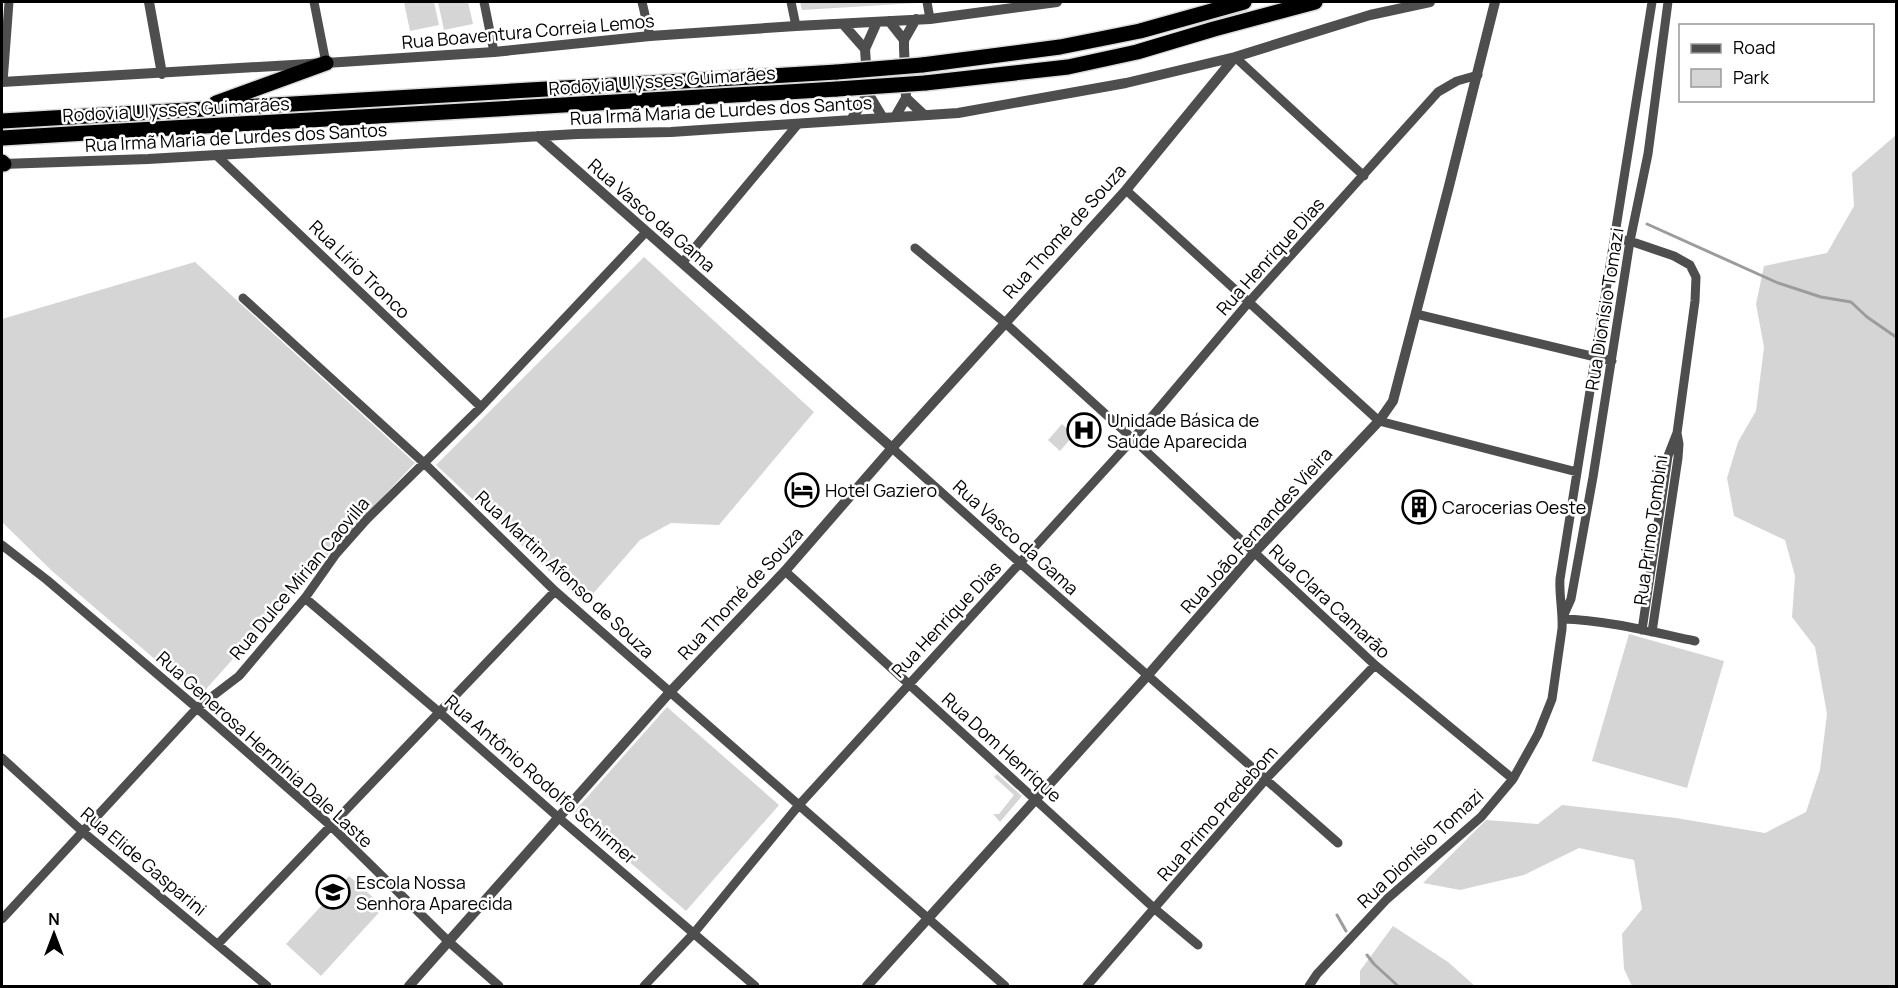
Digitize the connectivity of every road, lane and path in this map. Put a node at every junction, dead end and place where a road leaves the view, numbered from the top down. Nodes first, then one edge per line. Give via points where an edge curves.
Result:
1 (9, 2) edge
2 (149, 2) edge
3 (314, 2) edge
4 (484, 2) edge
5 (642, 2) edge
6 (791, 2) edge
7 (927, 2) edge
8 (1057, 2) edge
9 (1244, 2) edge
10 (1315, 2) edge
11 (1430, 2) edge
12 (1494, 2) edge
13 (1653, 2) edge
14 (1668, 2) edge
15 (916, 19) junction
16 (930, 19) junction
17 (889, 21) junction
18 (877, 22) junction
19 (843, 24) junction
20 (1649, 25) junction
21 (796, 26) junction
22 (1665, 27) junction
23 (650, 36) junction
24 (904, 40) junction
25 (865, 49) junction
26 (494, 51) junction
27 (1235, 57) junction
28 (326, 63) junction
29 (3, 65) edge
30 (162, 74) junction
31 (1478, 75) junction
32 (2, 82) edge
33 (868, 93) junction
34 (1638, 93) junction
35 (906, 98) junction
36 (1656, 98) junction
37 (199, 109) junction
38 (924, 115) junction
39 (889, 117) junction
40 (852, 120) junction
41 (2, 121) edge
42 (798, 124) junction
43 (538, 136) junction
44 (2, 138) edge
45 (1629, 148) junction
46 (1648, 154) junction
47 (216, 155) junction
48 (2, 163) edge
49 (1364, 176) junction
50 (1126, 189) junction
51 (646, 232) junction
52 (1615, 239) junction
53 (1630, 241) junction
54 (915, 248) dead end
55 (682, 263) junction
56 (1607, 284) junction
57 (1623, 287) junction
58 (243, 298) dead end
59 (1248, 303) junction
60 (1416, 314) junction
61 (1004, 322) junction
62 (1596, 358) junction
63 (1612, 361) junction
64 (481, 407) junction
65 (1378, 421) junction
66 (1133, 439) junction
67 (892, 447) junction
68 (424, 463) junction
69 (1577, 472) junction
70 (2, 545) edge
71 (1254, 553) junction
72 (1020, 563) junction
73 (785, 571) junction
74 (555, 591) junction
75 (305, 598) junction
76 (1563, 619) junction
77 (1647, 631) junction
78 (1695, 640) dead end
79 (1375, 665) junction
80 (1148, 675) junction
81 (908, 685) junction
82 (670, 692) junction
83 (197, 708) junction
84 (440, 713) junction
85 (2, 758) edge
86 (1266, 779) junction
87 (1514, 779) junction
88 (1035, 799) junction
89 (799, 805) junction
90 (559, 818) junction
91 (330, 825) junction
92 (83, 832) junction
93 (1338, 843) dead end
94 (1155, 909) junction
95 (2, 919) edge
96 (928, 920) junction
97 (694, 933) junction
98 (449, 942) junction
99 (218, 944) junction
100 (1198, 945) dead end
101 (267, 987) edge
102 (409, 987) edge
103 (499, 987) edge
104 (644, 987) edge
105 (755, 987) edge
106 (867, 987) edge
107 (1005, 987) edge
108 (1087, 987) edge
109 (1309, 987) edge

1 - 29 street
2 - 30 street
3 - 28 street
4 - 26 street
5 - 23 street
6 - 21 street
7 - 16 street
8 - 16 street, Rua Boaventura Correia Lemos
9 - 37 highway, Rodovia Ulysses Guimarães, bridge via 1140,32 922,65
10 - 44 highway, Rodovia Ulysses Guimarães, bridge via 1137,52 1068,67 925,83
11 - 27 street, Rua Irmã Maria de Lurdes dos Santos via 1370,15
12 - 31 street, Rua João Fernandes Vieira
13 - 20 street, Rua Dionísio Tomazi
14 - 22 street, Rua Dionísio Tomazi
15 - 16 street, Rua Boaventura Correia Lemos
15 - 17 street, Rua Boaventura Correia Lemos
15 - 24 street
17 - 18 street, Rua Boaventura Correia Lemos
17 - 24 street
18 - 19 street, Rua Boaventura Correia Lemos
18 - 25 street
19 - 21 street, Rua Boaventura Correia Lemos
19 - 25 street
20 - 22 street
20 - 34 street, Rua Dionísio Tomazi
21 - 23 street, Rua Boaventura Correia Lemos
22 - 36 street, Rua Dionísio Tomazi
23 - 26 street, Rua Boaventura Correia Lemos
24 - 35 street
25 - 33 street
26 - 28 street, Rua Boaventura Correia Lemos
27 - 38 street, Rua Irmã Maria de Lurdes dos Santos via 1126,83 958,113
27 - 49 street
27 - 50 street, Rua Thomé de Souza
28 - 30 street, Rua Boaventura Correia Lemos
28 - 37 highway
29 - 32 street
30 - 32 street, Rua Boaventura Correia Lemos
31 - 49 street, Rua Henrique Dias via 1456,81 1438,92
31 - 60 street, Rua João Fernandes Vieira
33 - 39 street
33 - 40 street
34 - 36 street
34 - 45 street, Rua Dionísio Tomazi
35 - 38 street
35 - 39 street
36 - 46 street, Rua Dionísio Tomazi
37 - 41 highway, Rodovia Ulysses Guimarães
38 - 39 street, Rua Irmã Maria de Lurdes dos Santos
39 - 40 street, Rua Irmã Maria de Lurdes dos Santos
40 - 42 street, Rua Irmã Maria de Lurdes dos Santos
42 - 43 street, Rua Irmã Maria de Lurdes dos Santos
42 - 55 street
43 - 47 street, Rua Irmã Maria de Lurdes dos Santos
43 - 51 street, Rua Vasco da Gama
45 - 46 street
45 - 52 street, Rua Dionísio Tomazi
46 - 53 street, Rua Dionísio Tomazi
47 - 48 street, Rua Irmã Maria de Lurdes dos Santos
47 - 64 street, Rua Lírio Tronco
49 - 59 street, Rua Henrique Dias
50 - 59 street
50 - 61 street, Rua Thomé de Souza
51 - 55 street, Rua Vasco da Gama
51 - 64 street, Rua Dulce Mirian Caovilla
52 - 53 street, Rua Primo Tombini
52 - 56 street, Rua Dionísio Tomazi
53 - 57 street, Rua Dionísio Tomazi
53 - 77 street, Rua Primo Tombini via 1674,256 1690,265 1696,277 1677,433 1678,458
54 - 61 street, Rua Clara Camarão
55 - 67 street, Rua Vasco da Gama
56 - 57 street
56 - 62 street, Rua Dionísio Tomazi
57 - 63 street, Rua Dionísio Tomazi
58 - 68 street, Rua Martim Afonso de Souza
59 - 65 street
59 - 66 street, Rua Henrique Dias
60 - 62 street
60 - 65 street, Rua João Fernandes Vieira via 1393,401
61 - 66 street, Rua Clara Camarão
61 - 67 street, Rua Thomé de Souza
62 - 63 street
62 - 69 street, Rua Dionísio Tomazi
63 - 76 street, Rua Dionísio Tomazi via 1576,575
64 - 68 street, Rua Dulce Mirian Caovilla
65 - 69 street
65 - 71 street, Rua João Fernandes Vieira
66 - 71 street, Rua Clara Camarão
66 - 72 street, Rua Henrique Dias
67 - 72 street, Rua Vasco da Gama
67 - 73 street, Rua Thomé de Souza
68 - 74 street, Rua Martim Afonso de Souza
68 - 75 street, Rua Dulce Mirian Caovilla via 336,554
69 - 76 street, Rua Dionísio Tomazi via 1560,579
70 - 83 street, Rua Generosa Hermínia Dale Laste
71 - 79 street, Rua Clara Camarão
71 - 80 street, Rua João Fernandes Vieira
72 - 80 street, Rua Vasco da Gama
72 - 81 street, Rua Henrique Dias
73 - 81 street, Rua Dom Henrique
73 - 82 street, Rua Thomé de Souza
74 - 82 street, Rua Martim Afonso de Souza
74 - 84 street
75 - 83 street, Rua Dulce Mirian Caovilla via 238,675
75 - 84 street, Rua Antônio Rodolfo Schirmer
76 - 77 street
76 - 87 street, Rua Dionísio Tomazi via 1552,699
77 - 78 street
79 - 86 street, Rua Primo Predebom
79 - 87 street, Rua Clara Camarão
80 - 86 street, Rua Vasco da Gama
80 - 88 street, Rua João Fernandes Vieira
81 - 88 street, Rua Dom Henrique
81 - 89 street, Rua Henrique Dias
82 - 89 street, Rua Martim Afonso de Souza
82 - 90 street, Rua Thomé de Souza
83 - 91 street, Rua Generosa Hermínia Dale Laste
83 - 92 street, Rua Dulce Mirian Caovilla
84 - 90 street, Rua Antônio Rodolfo Schirmer
84 - 91 street
85 - 92 street, Rua Elide Gasparini
86 - 93 street, Rua Vasco da Gama
86 - 94 street, Rua Primo Predebom
87 - 109 street, Rua Dionísio Tomazi via 1481,817 1387,899
88 - 94 street, Rua Dom Henrique
88 - 96 street, Rua João Fernandes Vieira
89 - 96 street, Rua Martim Afonso de Souza
89 - 97 street, Rua Henrique Dias
90 - 97 street, Rua Antônio Rodolfo Schirmer
90 - 98 street, Rua Thomé de Souza
91 - 98 street, Rua Generosa Hermínia Dale Laste
91 - 99 street
92 - 95 street, Rua Dulce Mirian Caovilla
92 - 99 street, Rua Elide Gasparini
94 - 100 street, Rua Dom Henrique
94 - 108 street, Rua Primo Predebom
96 - 106 street, Rua João Fernandes Vieira
96 - 107 street, Rua Martim Afonso de Souza
97 - 104 street, Rua Henrique Dias
97 - 105 street, Rua Antônio Rodolfo Schirmer
98 - 102 street, Rua Thomé de Souza
98 - 103 street, Rua Generosa Hermínia Dale Laste
99 - 101 street, Rua Elide Gasparini

